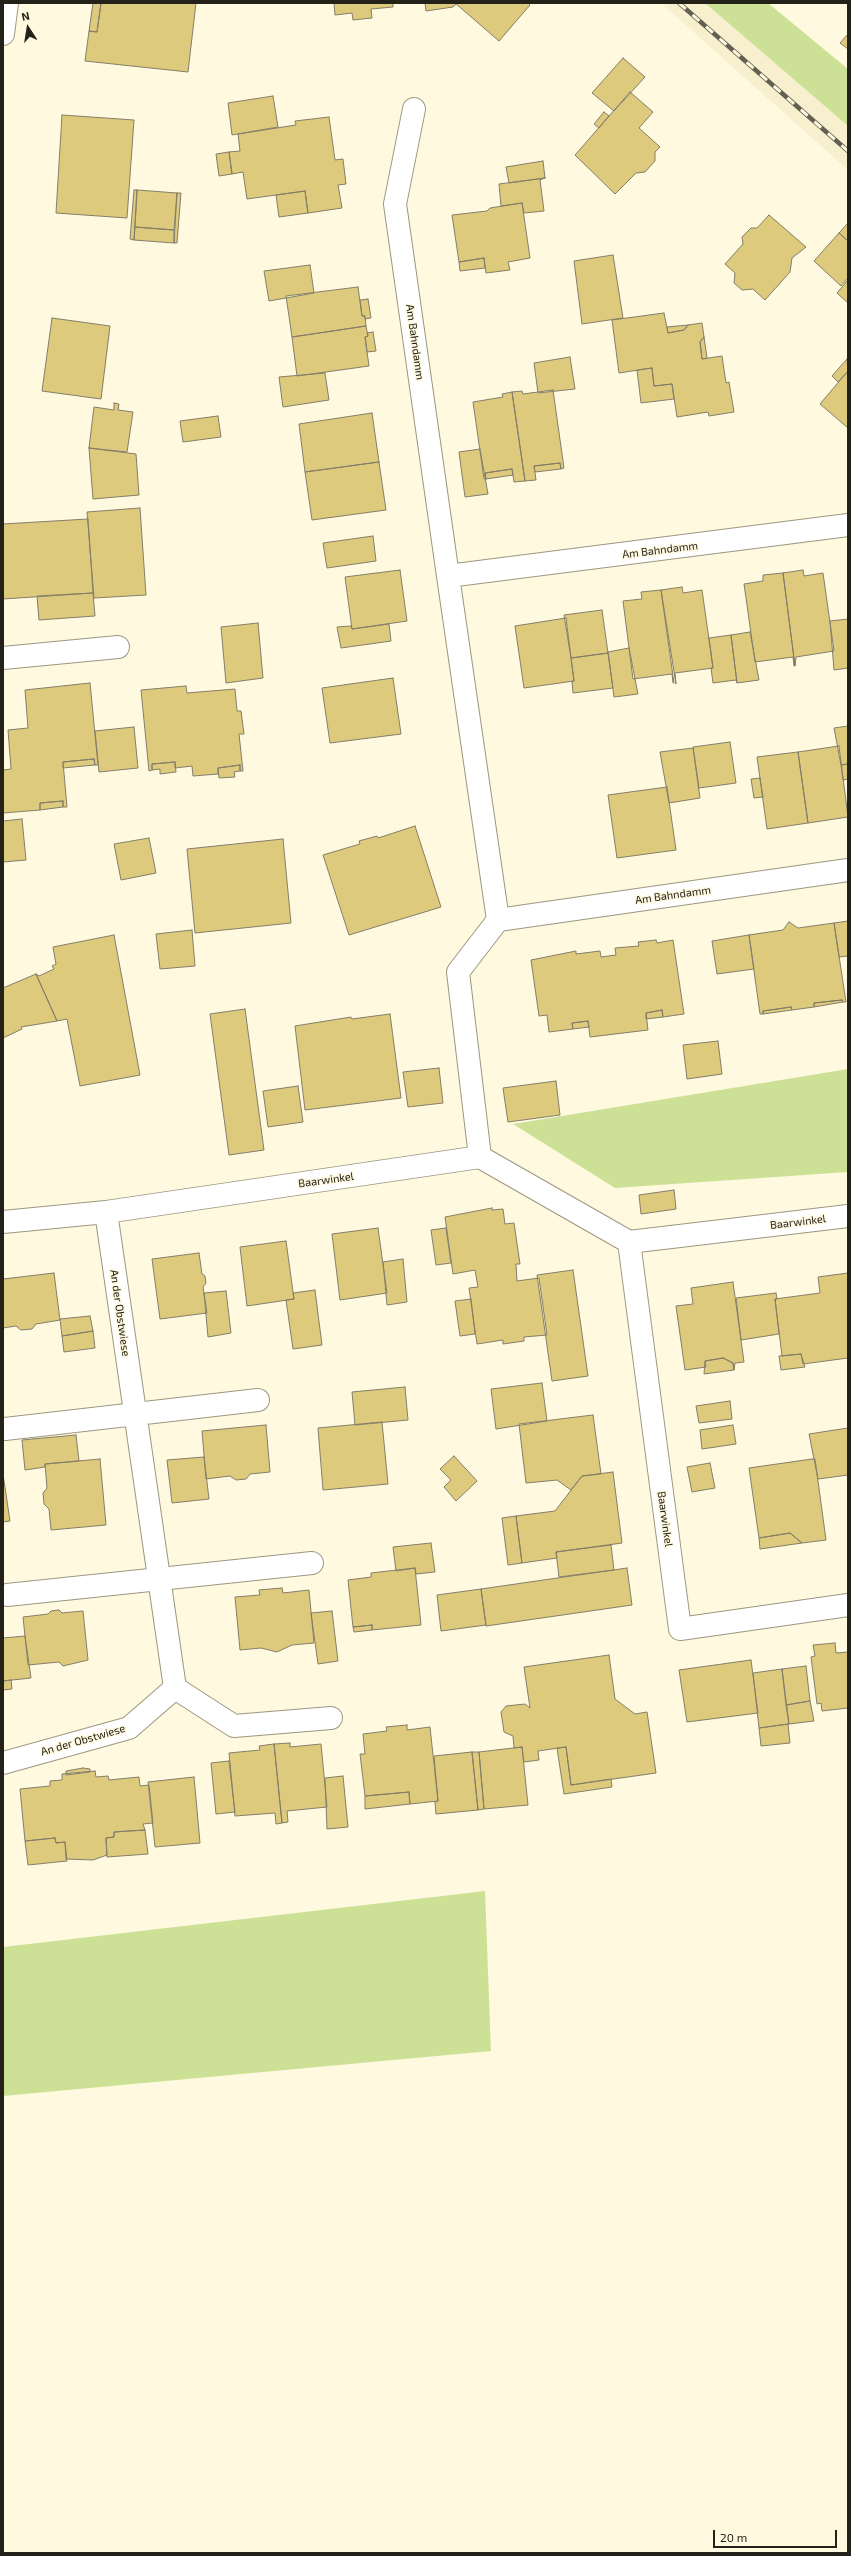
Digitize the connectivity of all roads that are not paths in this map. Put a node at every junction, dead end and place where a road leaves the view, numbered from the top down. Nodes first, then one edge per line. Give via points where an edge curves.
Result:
1 (7, 3) edge
2 (3, 34) edge
3 (414, 109) dead end
4 (848, 525) edge
5 (448, 576) junction
6 (118, 647) dead end
7 (3, 658) edge
8 (848, 870) edge
9 (498, 920) junction
10 (480, 1157) junction
11 (106, 1212) junction
12 (848, 1216) edge
13 (3, 1222) edge
14 (629, 1242) junction
15 (258, 1400) dead end
16 (135, 1415) junction
17 (6, 1429) dead end
18 (312, 1563) dead end
19 (159, 1580) junction
20 (7, 1595) dead end
21 (848, 1604) edge
22 (175, 1688) junction
23 (331, 1718) dead end
24 (3, 1762) edge

1 - 2 street
3 - 5 street, Am Bahndamm via 395,204
4 - 5 street, Am Bahndamm
5 - 9 street, Am Bahndamm
6 - 7 street
8 - 9 street, Am Bahndamm
9 - 10 street via 458,972
10 - 11 street, Baarwinkel
10 - 14 street
11 - 13 street, Baarwinkel
11 - 16 street, An der Obstwiese
12 - 14 street, Baarwinkel
14 - 21 street, Baarwinkel via 680,1629
15 - 16 street
16 - 17 street
16 - 19 street, An der Obstwiese
18 - 19 street
19 - 20 street
19 - 22 street, An der Obstwiese
22 - 23 street via 234,1726
22 - 24 street, An der Obstwiese via 129,1728

